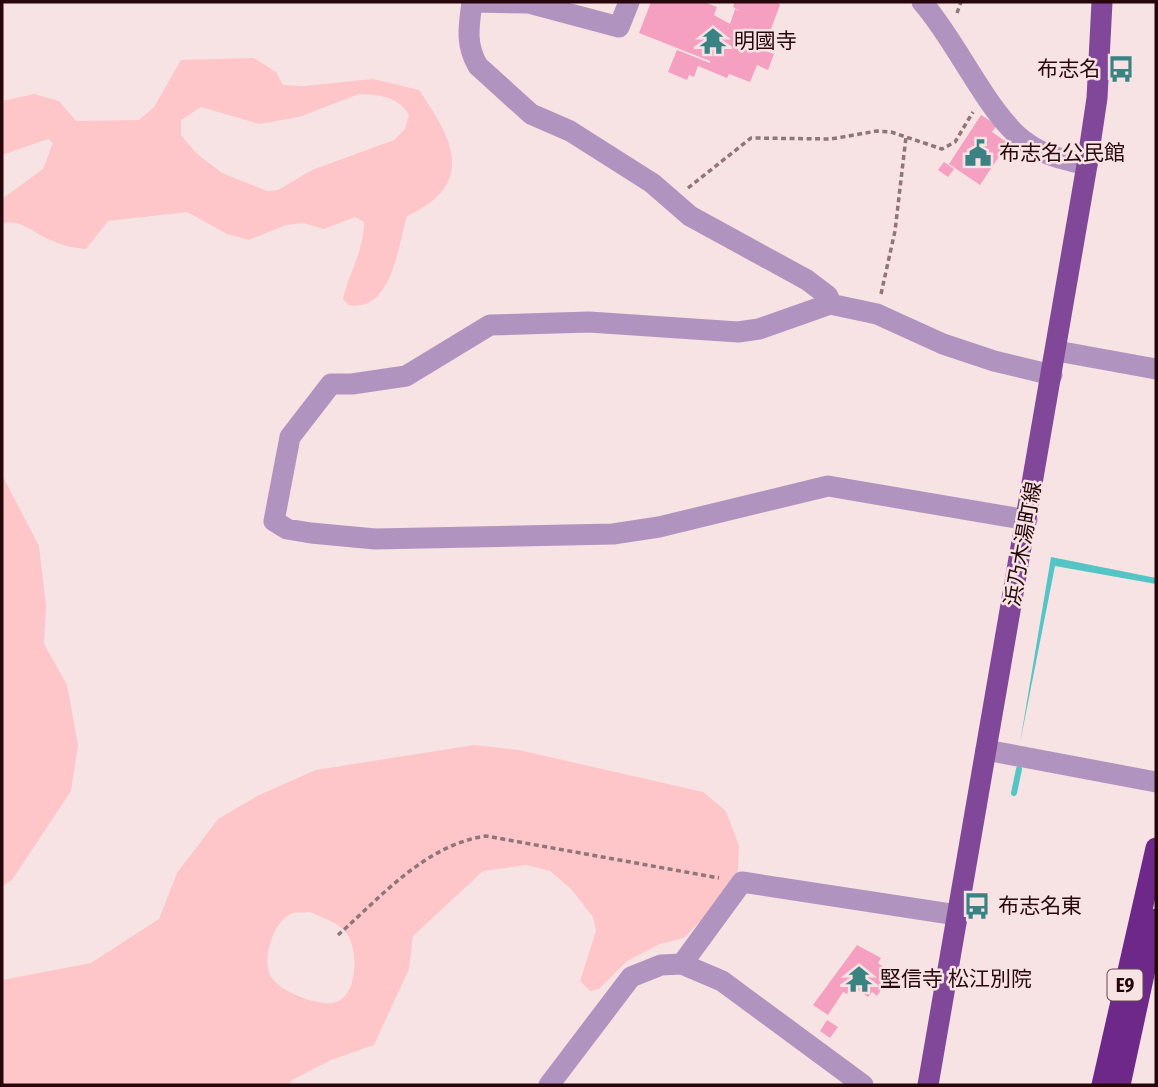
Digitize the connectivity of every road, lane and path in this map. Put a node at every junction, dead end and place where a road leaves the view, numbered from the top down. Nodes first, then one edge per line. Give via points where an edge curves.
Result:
1 (473, 2) edge
2 (629, 2) edge
3 (922, 2) edge
4 (1102, 2) edge
5 (985, 92) junction
6 (906, 137) junction
7 (1087, 165) junction
8 (671, 201) junction
9 (830, 303) junction
10 (877, 314) junction
11 (1057, 351) junction
12 (1156, 369) edge
13 (1052, 375) junction
14 (1027, 520) junction
15 (986, 750) junction
16 (1156, 782) edge
17 (1156, 848) edge
18 (742, 882) junction
19 (957, 915) junction
20 (1156, 921) edge
21 (338, 935) dead end
22 (682, 964) junction
23 (1119, 1009) junction
24 (549, 1085) edge
25 (863, 1085) edge
26 (928, 1085) edge
27 (1091, 1085) edge
28 (1102, 1085) edge
29 (1120, 1085) edge
30 (1131, 1085) edge

1 - 2 street via 529,3 619,27
1 - 8 street via 467,37 478,66 531,114 570,131 652,183
3 - 5 street
4 - 7 main road, 浜乃木湯町線 via 1097,98
5 - 6 path via 949,147 942,149
5 - 7 street via 1005,122 1029,145
6 - 8 path via 877,131 831,139 751,138
6 - 10 path via 895,231
7 - 11 main road, 浜乃木湯町線
8 - 9 street via 807,280 828,296
9 - 10 street
9 - 14 street via 759,329 737,332 589,322 490,325 406,376 331,384 290,437 274,521 288,529 375,539 613,534 828,486
10 - 13 street via 943,344
11 - 12 street
11 - 13 main road, 浜乃木湯町線
13 - 14 main road, 浜乃木湯町線
14 - 15 main road, 浜乃木湯町線
15 - 16 street
15 - 19 main road, 浜乃木湯町線
17 - 23 highway, E9
18 - 19 street
18 - 21 path via 486,836 466,839 415,867
18 - 22 street
19 - 26 main road, 浜乃木湯町線
20 - 29 highway, E9
20 - 30 highway
22 - 24 street via 661,965 632,977
22 - 25 street via 722,981
23 - 27 highway
23 - 28 highway, E9

